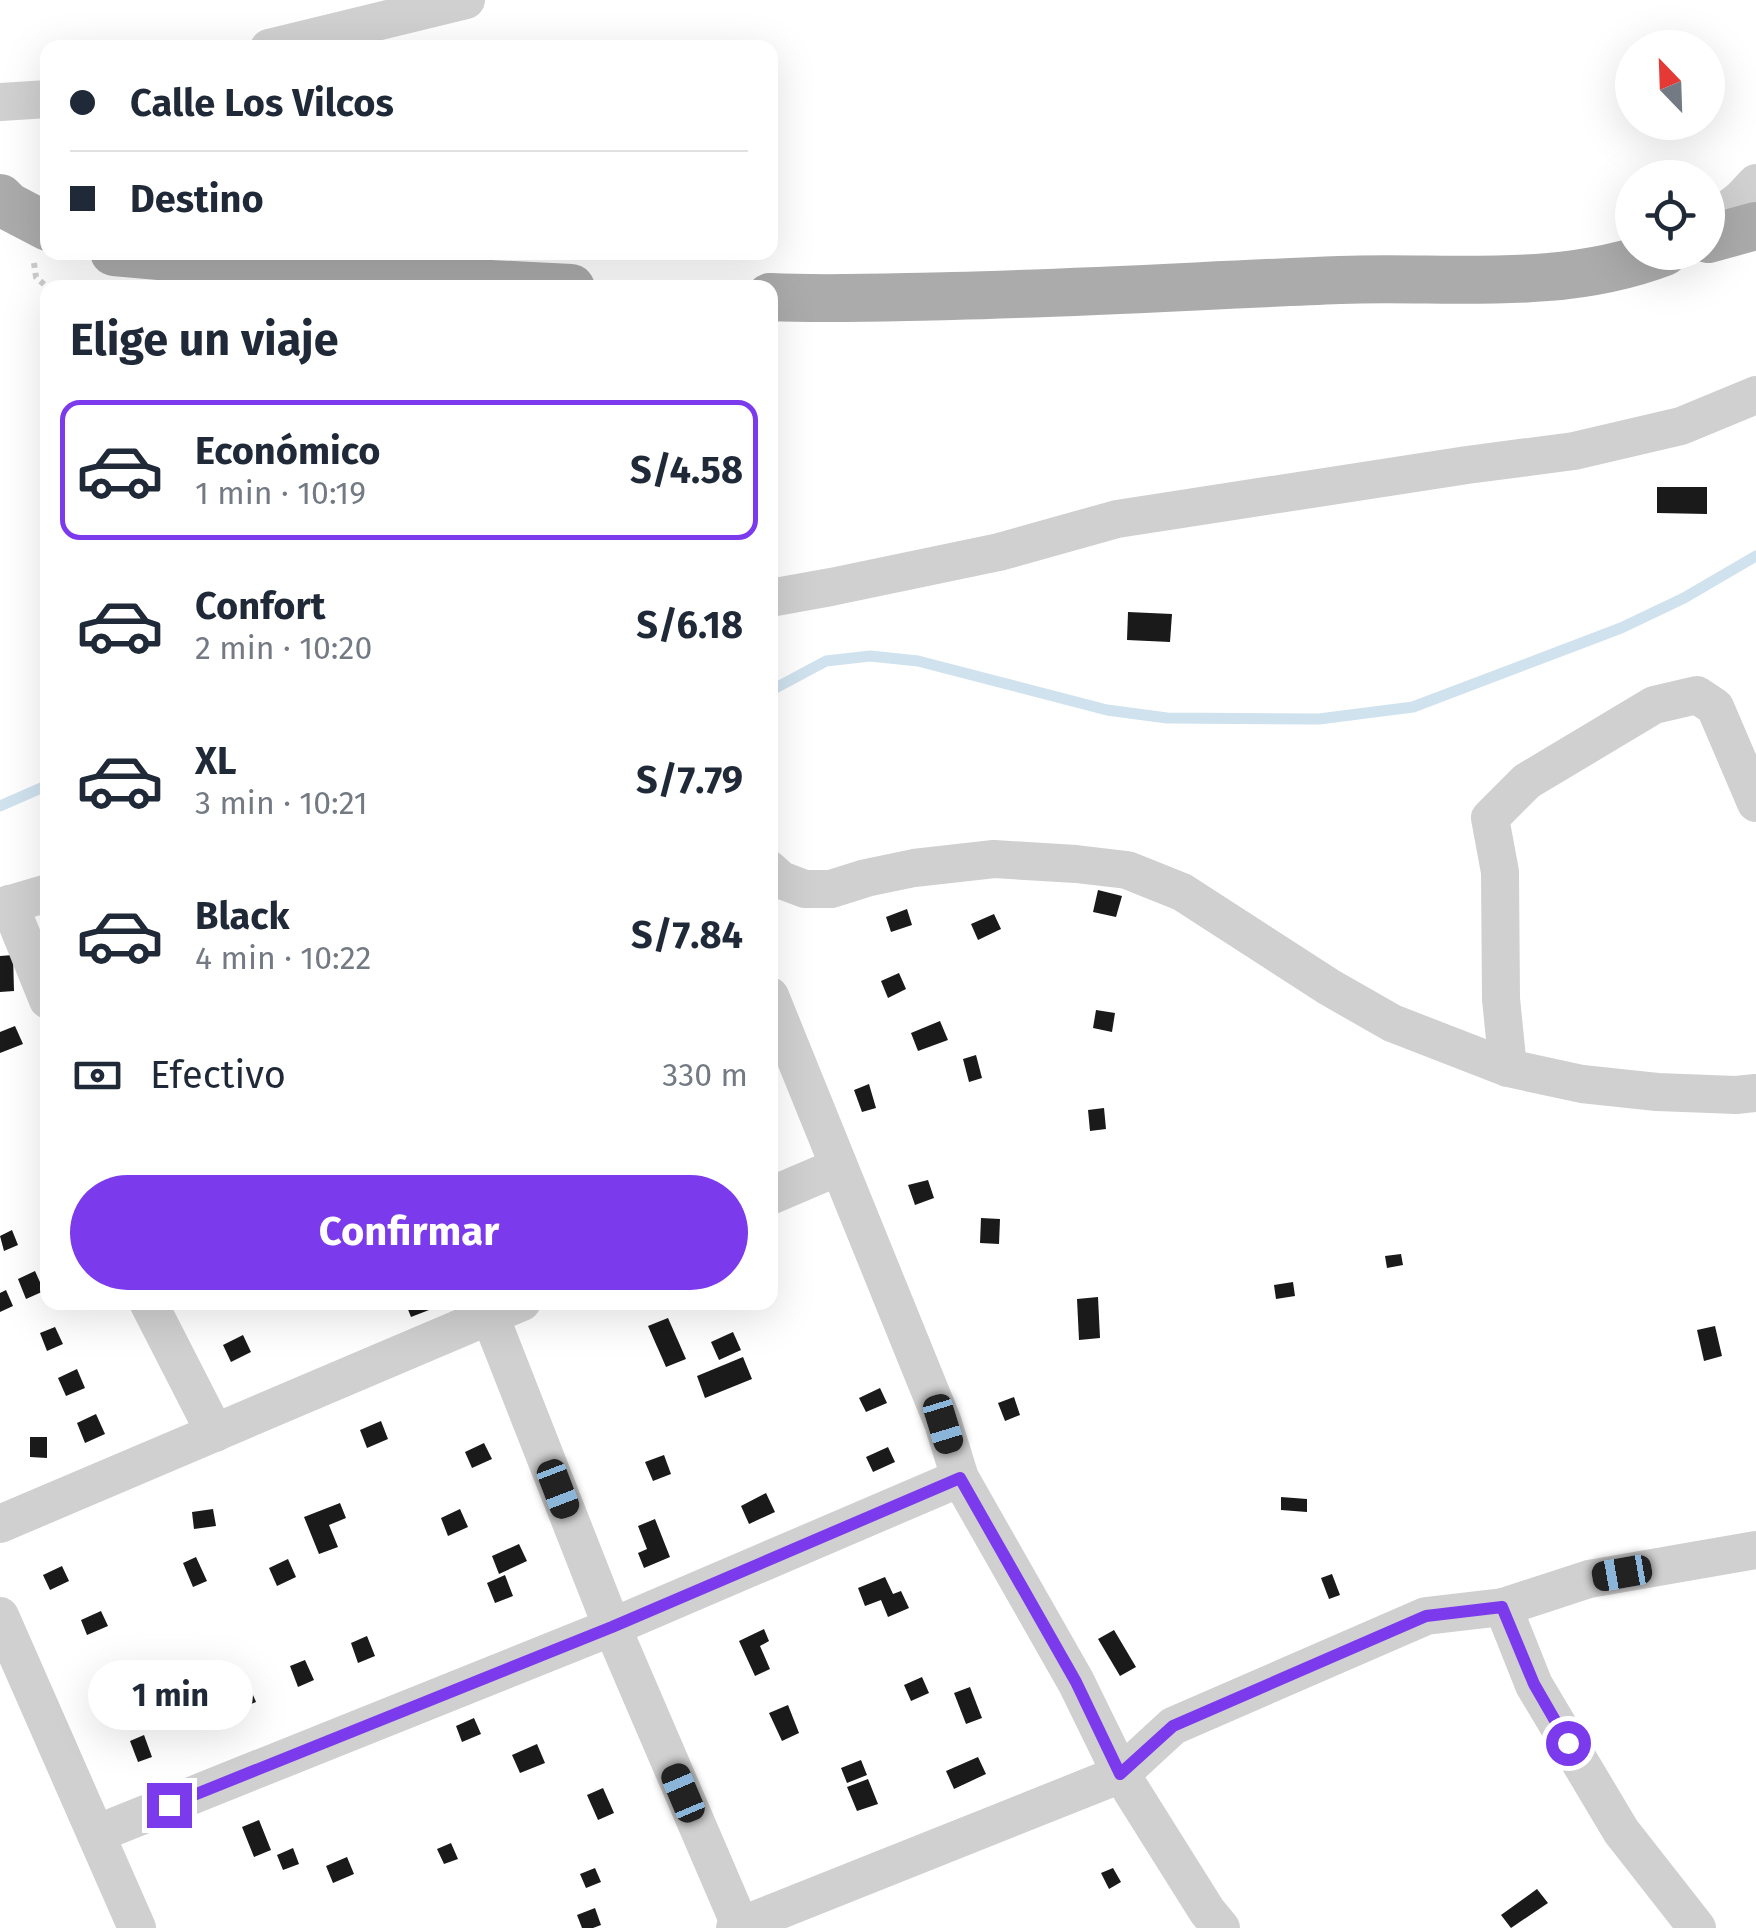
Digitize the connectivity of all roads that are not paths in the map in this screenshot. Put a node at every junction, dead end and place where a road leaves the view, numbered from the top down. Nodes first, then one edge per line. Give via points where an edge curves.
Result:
1 (466, 0) edge
2 (302, 40) edge
3 (40, 100) edge
4 (0, 102) edge
5 (1756, 183) edge
6 (0, 198) edge
7 (1725, 212) edge
8 (40, 223) edge
9 (1756, 226) edge
10 (1725, 234) edge
11 (204, 260) edge
12 (1615, 268) edge
13 (429, 280) edge
14 (778, 297) edge
15 (1756, 396) edge
16 (778, 597) edge
17 (1756, 803) edge
18 (778, 877) edge
19 (40, 895) edge
20 (4, 905) edge
21 (40, 983) edge
22 (778, 1016) edge
23 (1508, 1068) junction
24 (1756, 1093) edge
25 (838, 1167) junction
26 (778, 1193) edge
27 (152, 1310) edge
28 (506, 1310) edge
29 (215, 1433) junction
30 (960, 1478) junction
31 (0, 1524) edge
32 (1756, 1550) edge
33 (1502, 1607) junction
34 (0, 1616) edge
35 (612, 1627) junction
36 (1120, 1774) junction
37 (96, 1834) junction
38 (1204, 1922) edge
39 (737, 1927) edge
40 (137, 1928) edge
41 (1698, 1928) edge

1 - 2 street
3 - 4 street
5 - 7 street
6 - 8 main road
9 - 10 main road
11 - 13 main road
12 - 14 main road via 1528,280
15 - 16 street via 1681,426 1574,451 1117,519 999,552
17 - 23 street via 1715,707 1697,695 1654,705 1528,781 1490,818 1500,872
18 - 23 street via 806,890 831,889 914,868 994,859 1126,870 1182,892 1392,1022
19 - 20 street
20 - 21 street
22 - 25 street
23 - 24 street via 1657,1092
25 - 26 street
25 - 30 street
27 - 29 street
28 - 29 street
28 - 35 street
29 - 31 street
30 - 35 street
30 - 36 street via 1076,1682
32 - 33 street via 1589,1579
33 - 36 street via 1426,1616 1173,1726
33 - 41 street via 1534,1684 1621,1830
34 - 37 street
35 - 37 street
35 - 39 street
36 - 38 street
36 - 39 street
37 - 40 street

